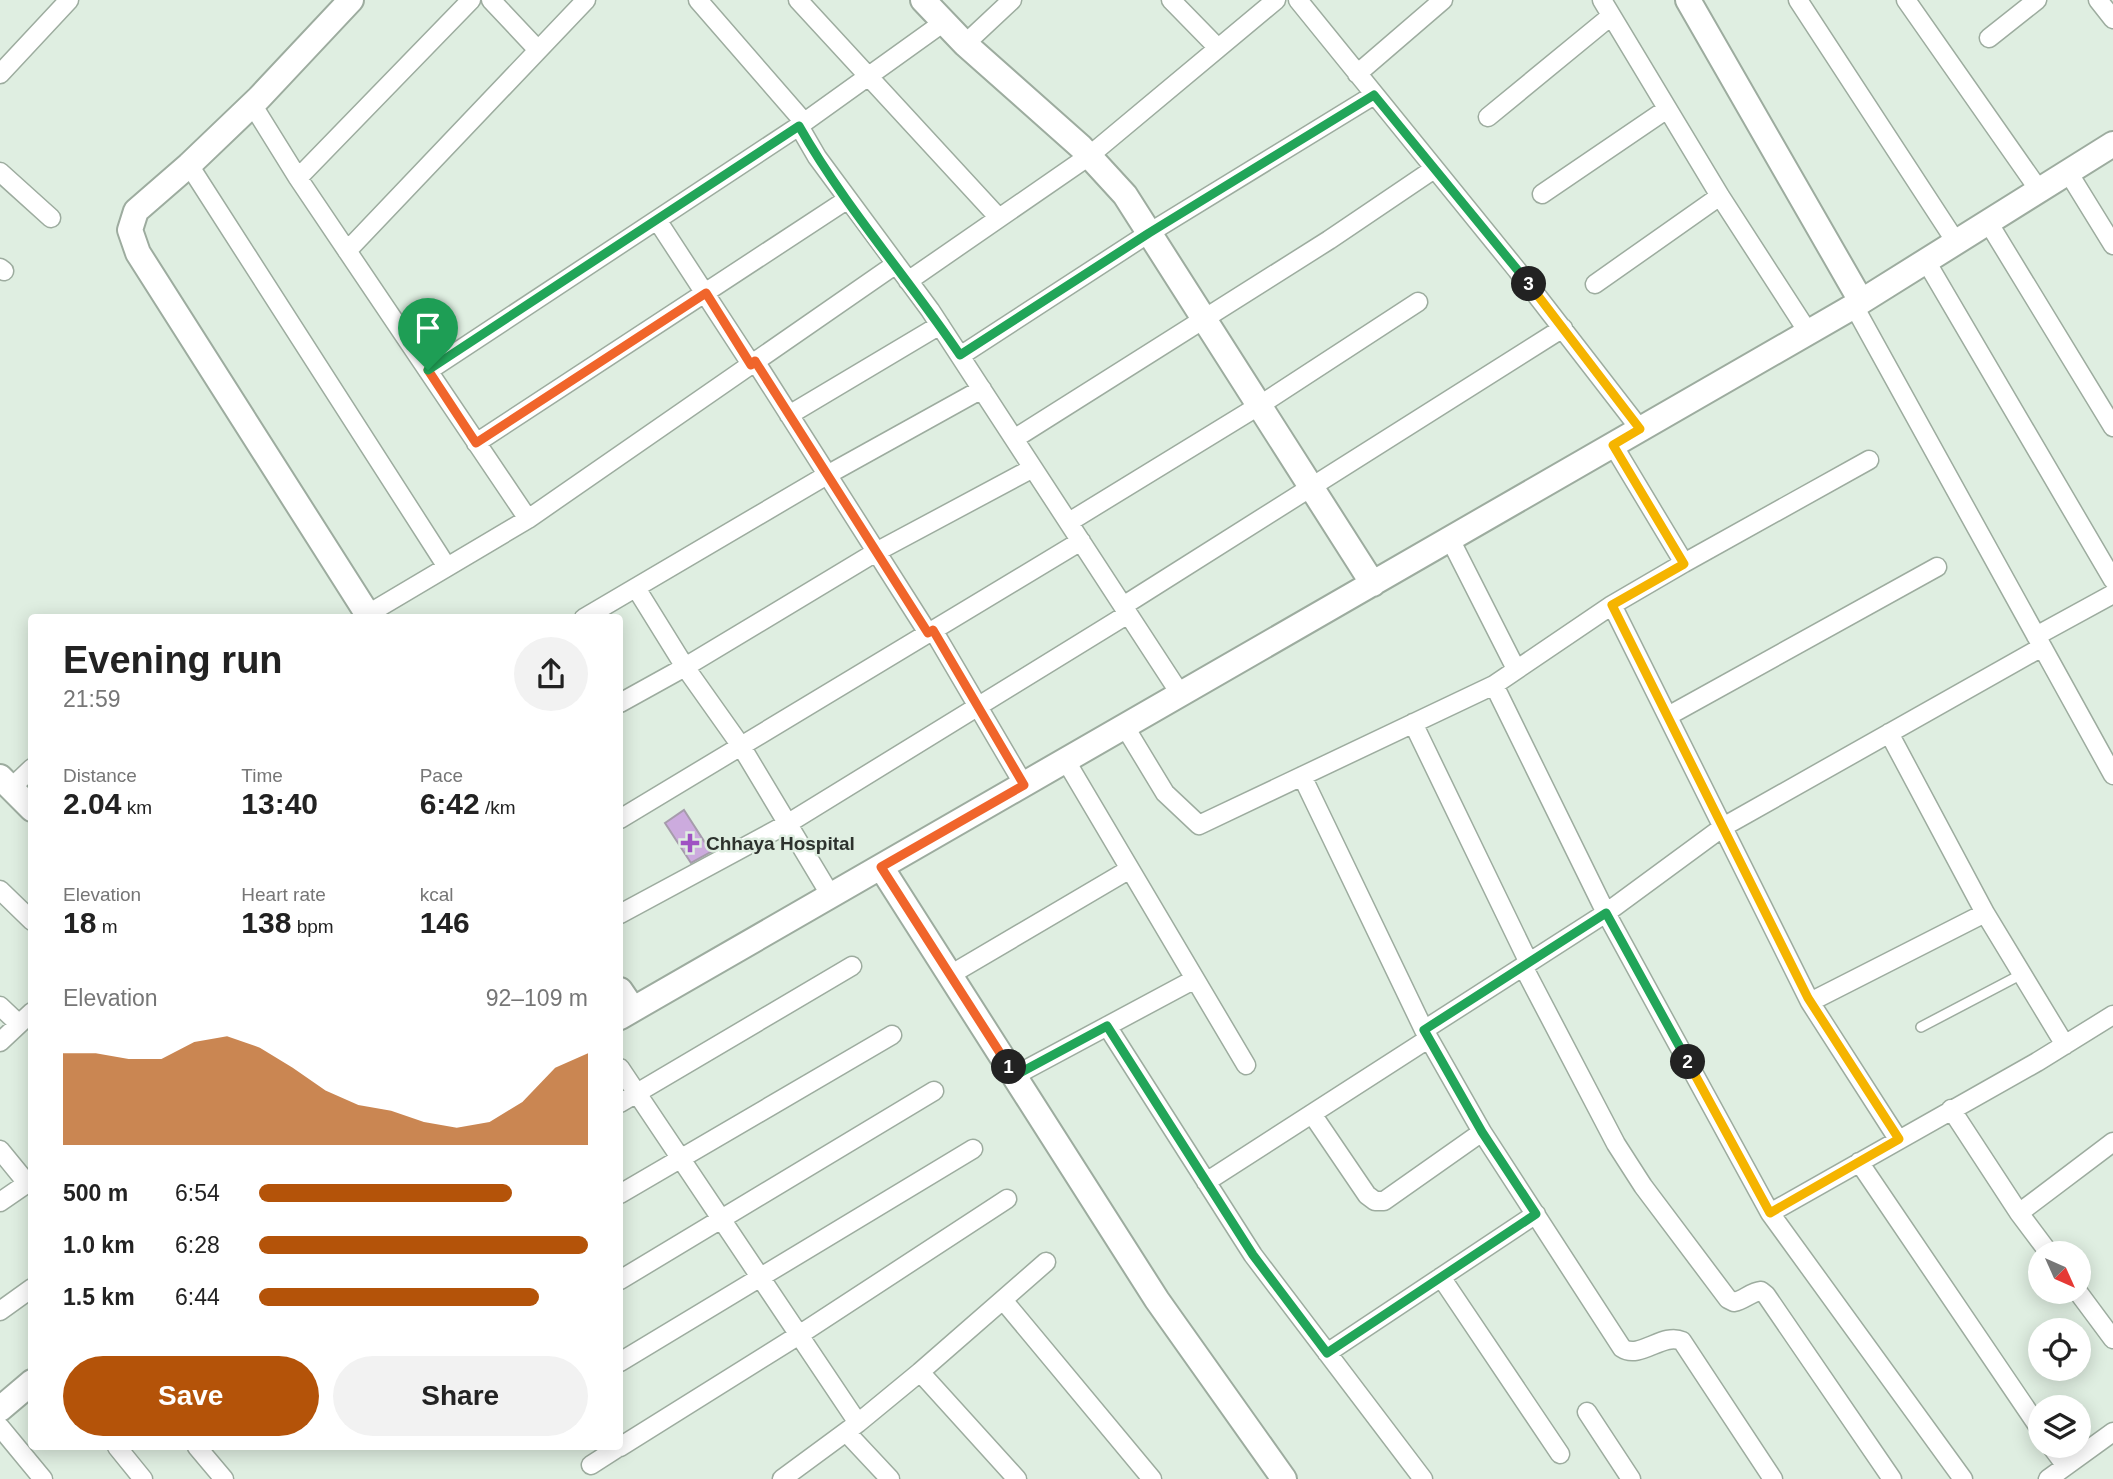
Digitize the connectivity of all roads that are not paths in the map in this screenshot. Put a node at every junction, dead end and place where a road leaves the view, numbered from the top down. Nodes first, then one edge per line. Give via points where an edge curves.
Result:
1 (69, 0) edge
2 (351, 0) edge
3 (471, 0) edge
4 (491, 0) edge
5 (586, 0) edge
6 (698, 0) edge
7 (798, 0) edge
8 (923, 0) edge
9 (1012, 0) edge
10 (1171, 0) edge
11 (1276, 0) edge
12 (1298, 0) edge
13 (1443, 0) edge
14 (1602, 0) edge
15 (1688, 0) edge
16 (1798, 0) edge
17 (1906, 0) edge
18 (2098, 0) edge
19 (2031, 2) edge
20 (1611, 16) junction
21 (2113, 19) edge
22 (944, 22) junction
23 (1989, 38) dead end
24 (965, 44) junction
25 (1218, 48) junction
26 (538, 50) junction
27 (0, 74) edge
28 (1357, 74) junction
29 (869, 76) junction
30 (1374, 95) junction
31 (252, 104) junction
32 (1667, 109) junction
33 (1488, 117) dead end
34 (802, 124) junction
35 (2113, 144) edge
36 (1089, 156) junction
37 (189, 165) junction
38 (1434, 169) junction
39 (0, 172) edge
40 (2068, 172) junction
41 (298, 178) junction
42 (2039, 190) junction
43 (1542, 194) dead end
44 (1720, 197) junction
45 (848, 199) junction
46 (51, 218) dead end
47 (999, 218) junction
48 (657, 220) junction
49 (1988, 222) junction
50 (1149, 233) junction
51 (1956, 242) junction
52 (2113, 245) edge
53 (347, 251) junction
54 (1926, 261) junction
55 (896, 264) junction
56 (908, 281) junction
57 (1595, 284) dead end
58 (706, 293) junction
59 (1418, 302) dead end
60 (1857, 304) junction
61 (1204, 318) junction
62 (940, 325) junction
63 (1563, 328) junction
64 (1808, 332) junction
65 (960, 355) junction
66 (753, 363) junction
67 (428, 370) junction
68 (982, 389) junction
69 (1260, 405) junction
70 (789, 415) junction
71 (2113, 427) edge
72 (1640, 429) junction
73 (1014, 439) junction
74 (476, 443) junction
75 (1613, 445) junction
76 (1868, 460) dead end
77 (1033, 468) junction
78 (827, 475) junction
79 (1312, 487) junction
80 (527, 519) junction
81 (1069, 522) junction
82 (1450, 539) junction
83 (1081, 541) junction
84 (876, 552) junction
85 (1684, 564) junction
86 (447, 566) junction
87 (1937, 567) dead end
88 (2113, 580) edge
89 (1373, 584) junction
90 (636, 588) junction
91 (2113, 594) edge
92 (1612, 605) junction
93 (1126, 610) junction
94 (368, 614) edge
95 (372, 614) edge
96 (591, 614) edge
97 (930, 632) junction
98 (2039, 641) junction
99 (685, 667) junction
100 (1516, 668) junction
101 (1494, 685) junction
102 (1181, 695) junction
103 (623, 701) edge
104 (978, 706) junction
105 (1668, 716) junction
106 (1413, 723) junction
107 (1125, 727) junction
108 (1889, 733) junction
109 (741, 746) junction
110 (1066, 761) junction
111 (28, 770) edge
112 (2113, 775) edge
113 (1302, 776) junction
114 (5, 783) edge
115 (1024, 785) junction
116 (28, 804) edge
117 (623, 817) edge
118 (787, 824) junction
119 (1723, 827) junction
120 (881, 867) junction
121 (1130, 869) junction
122 (0, 890) edge
123 (831, 896) junction
124 (623, 912) edge
125 (1606, 913) junction
126 (1985, 913) junction
127 (28, 917) edge
128 (1526, 965) junction
129 (852, 966) dead end
130 (2022, 974) junction
131 (950, 975) junction
132 (1195, 979) junction
133 (1810, 1002) junction
134 (624, 1005) edge
135 (0, 1006) edge
136 (2113, 1014) edge
137 (25, 1018) edge
138 (1107, 1026) junction
139 (1921, 1027) dead end
140 (892, 1035) dead end
141 (1426, 1035) junction
142 (0, 1042) edge
143 (2064, 1045) junction
144 (1245, 1065) dead end
145 (623, 1073) edge
146 (1014, 1076) junction
147 (934, 1091) dead end
148 (636, 1093) junction
149 (623, 1101) edge
150 (1951, 1109) junction
151 (1312, 1114) junction
152 (1482, 1132) junction
153 (1899, 1139) junction
154 (2113, 1142) edge
155 (974, 1149) dead end
156 (0, 1150) edge
157 (679, 1157) junction
158 (1859, 1162) junction
159 (28, 1180) edge
160 (28, 1182) edge
161 (1206, 1182) junction
162 (623, 1192) edge
163 (1007, 1199) dead end
164 (0, 1202) edge
165 (1770, 1213) junction
166 (2020, 1213) junction
167 (1536, 1214) junction
168 (721, 1219) junction
169 (2040, 1241) edge
170 (1046, 1262) dead end
171 (759, 1276) junction
172 (1441, 1277) junction
173 (623, 1278) edge
174 (28, 1292) edge
175 (1003, 1300) junction
176 (2087, 1304) edge
177 (0, 1311) edge
178 (799, 1335) junction
179 (2113, 1339) edge
180 (1327, 1353) junction
181 (623, 1360) edge
182 (920, 1372) junction
183 (28, 1385) edge
184 (0, 1409) edge
185 (2028, 1411) edge
186 (1587, 1412) dead end
187 (0, 1427) edge
188 (852, 1428) junction
189 (2113, 1432) edge
190 (623, 1445) edge
191 (119, 1450) edge
192 (200, 1450) edge
193 (614, 1450) edge
194 (1560, 1454) dead end
195 (2060, 1458) edge
196 (592, 1465) dead end
197 (2066, 1466) junction
198 (785, 1478) edge
199 (42, 1479) edge
200 (143, 1479) edge
201 (224, 1479) edge
202 (890, 1479) edge
203 (1017, 1479) edge
204 (1152, 1479) edge
205 (1284, 1479) edge
206 (1423, 1479) edge
207 (1631, 1479) edge
208 (1773, 1479) edge
209 (1892, 1479) edge
210 (1963, 1479) edge
211 (2048, 1479) edge

1 - 27 street
2 - 31 street
3 - 41 street
4 - 26 street
5 - 26 street
6 - 34 street
7 - 29 street
8 - 22 street
9 - 24 street
10 - 25 street
11 - 25 street
12 - 28 street
13 - 28 street
14 - 20 street
15 - 60 street
16 - 51 street
17 - 42 street
18 - 21 street
19 - 23 street
20 - 32 street
20 - 33 street
22 - 24 street
22 - 29 street
24 - 36 street
25 - 36 street
26 - 53 street
28 - 30 street
29 - 34 street
29 - 47 street
30 - 38 street
30 - 50 street
31 - 37 street
31 - 41 street
32 - 43 street
32 - 44 street
34 - 45 street via 817,157
34 - 48 street
35 - 40 street
36 - 47 street
36 - 50 street via 1125,195
37 - 86 street
37 - 94 street via 136,211 132,241
38 - 61 street
38 - 63 street
39 - 46 street
40 - 42 street
40 - 52 street
41 - 53 street
42 - 49 street
44 - 57 street
44 - 64 street
45 - 55 street
45 - 58 street
47 - 56 street
48 - 58 street
48 - 67 street
49 - 51 street
49 - 71 street
50 - 61 street
50 - 65 street
51 - 54 street
53 - 67 street
54 - 60 street
54 - 88 street
55 - 56 street
55 - 66 street
56 - 62 street
58 - 66 street
58 - 74 street
59 - 69 street
60 - 64 street
60 - 98 street
61 - 69 street
61 - 73 street
62 - 65 street
62 - 70 street
63 - 72 street
63 - 79 street
64 - 72 street
65 - 68 street
66 - 70 street
66 - 80 street
67 - 74 street
68 - 73 street
68 - 78 street
69 - 79 street
69 - 81 street
70 - 78 street
72 - 75 street
73 - 77 street
74 - 80 street
75 - 82 street
75 - 85 street
76 - 85 street
77 - 81 street
77 - 84 street
78 - 84 street
78 - 90 street
79 - 89 street
79 - 93 street
80 - 86 street
81 - 83 street
82 - 89 street
82 - 100 street
83 - 93 street
83 - 97 street
84 - 97 street
84 - 99 street
85 - 92 street
86 - 95 street
87 - 105 street
89 - 102 street
90 - 96 street
90 - 99 street
91 - 98 street
92 - 100 street
92 - 105 street
93 - 102 street
93 - 104 street
97 - 104 street
97 - 109 street
98 - 108 street
98 - 112 street
99 - 103 street
99 - 109 street
100 - 101 street
101 - 106 street
101 - 125 street
102 - 107 street
104 - 115 street
104 - 118 street
105 - 119 street
106 - 113 street
106 - 128 street
107 - 110 street
107 - 113 street via 1165,793 1199,825
108 - 119 street
108 - 126 street
109 - 117 street
109 - 118 street
110 - 115 street
110 - 121 street
111 - 114 street
113 - 141 street
114 - 116 street
115 - 120 street
118 - 123 street
118 - 124 street
119 - 125 street
119 - 133 street
120 - 123 street
120 - 131 street
121 - 131 street
121 - 132 street
122 - 127 street
123 - 134 street
125 - 128 street
125 - 165 street
126 - 130 street
126 - 133 street
128 - 141 street
128 - 209 street via 1616,1144 1643,1186 1728,1299 1740,1301 1761,1291 1766,1295
129 - 148 street
130 - 139 lane
130 - 143 street
131 - 146 street
132 - 138 street
132 - 144 street
133 - 153 street
135 - 137 street
136 - 143 street
137 - 142 street
138 - 146 street
138 - 161 street
140 - 157 street
141 - 151 street
141 - 152 street
143 - 150 street
145 - 148 street
146 - 205 street via 1157,1300
147 - 168 street
148 - 149 street
148 - 157 street
150 - 153 street
150 - 166 street
151 - 152 street via 1375,1201 1384,1201
151 - 161 street
152 - 167 street
153 - 158 street
154 - 166 street
155 - 171 street
156 - 159 street
157 - 162 street
157 - 168 street
158 - 165 street
158 - 185 street
160 - 164 street
161 - 180 street via 1253,1255
163 - 178 street
165 - 210 street
166 - 169 street
167 - 172 street
167 - 208 street via 1622,1348 1632,1352 1673,1339 1682,1341
168 - 171 street
168 - 173 street
170 - 175 street
171 - 178 street
171 - 181 street
172 - 180 street
172 - 194 street
174 - 177 street
175 - 182 street
175 - 204 street
176 - 179 street
178 - 188 street
178 - 190 street
180 - 206 street
182 - 188 street
182 - 203 street
183 - 184 street
186 - 207 street
187 - 199 street
188 - 198 street
188 - 202 street
189 - 197 street
191 - 200 street
192 - 201 street
193 - 196 street
195 - 197 street
197 - 211 street

